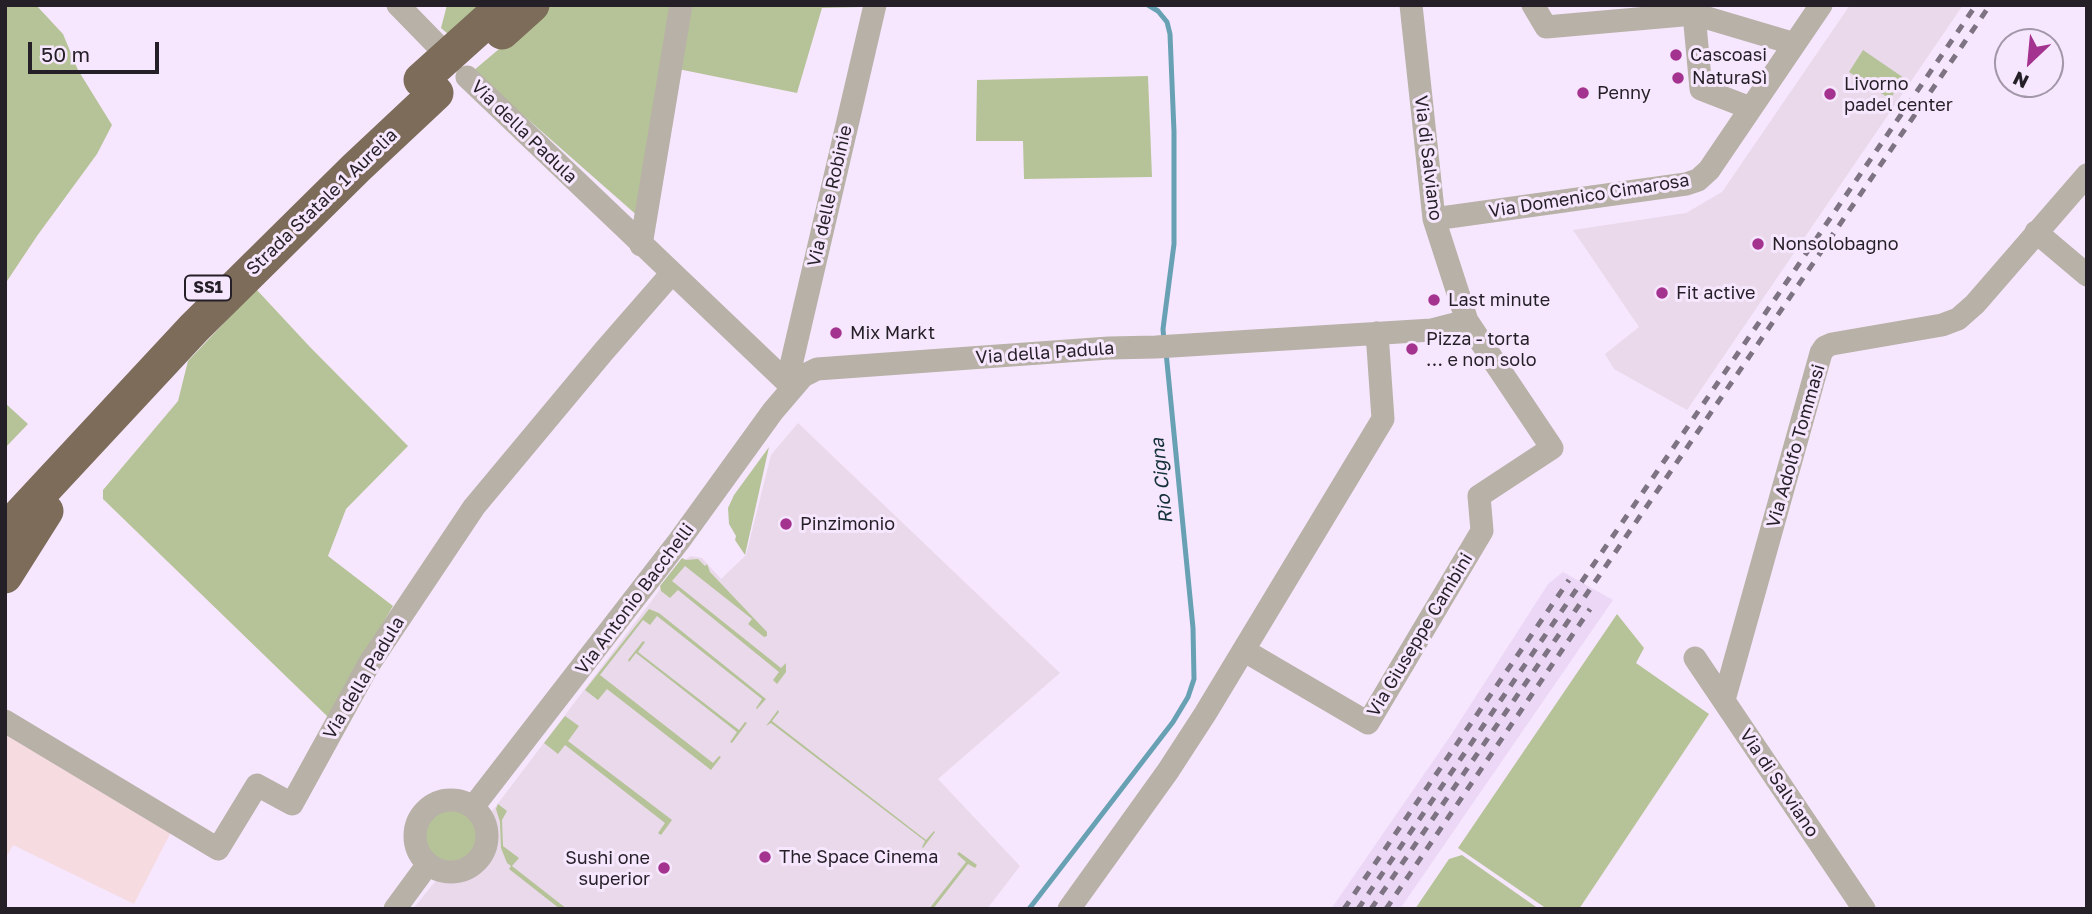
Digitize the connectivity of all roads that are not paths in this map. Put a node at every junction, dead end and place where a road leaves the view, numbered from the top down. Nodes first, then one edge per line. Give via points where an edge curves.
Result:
1 (398, 5) edge
2 (532, 5) edge
3 (681, 5) edge
4 (875, 5) edge
5 (1412, 5) edge
6 (1533, 5) edge
7 (1821, 5) edge
8 (1694, 15) junction
9 (499, 18) edge
10 (1785, 41) dead end
11 (439, 47) dead end
12 (467, 77) dead end
13 (428, 87) junction
14 (1750, 108) junction
15 (2087, 175) edge
16 (1434, 219) junction
17 (2036, 232) junction
18 (641, 245) junction
19 (672, 273) junction
20 (2087, 275) edge
21 (1467, 321) junction
22 (1377, 333) junction
23 (792, 387) junction
24 (99, 430) junction
25 (1552, 448) joint
26 (35, 472) junction
27 (5, 499) edge
28 (5, 507) edge
29 (5, 531) edge
30 (5, 576) edge
31 (1245, 651) junction
32 (1695, 658) dead end
33 (1724, 701) junction
34 (5, 721) edge
35 (473, 807) junction
36 (428, 864) junction
37 (395, 909) edge
38 (1069, 909) edge
39 (1864, 909) edge

1 - 11 street
2 - 9 highway, Strada Statale 1 Aurelia / SS1
3 - 18 street
4 - 23 street, Via delle Robinie via 792,361
5 - 16 street, Via di Salviano
6 - 8 street via 1546,27
7 - 14 street, Via Domenico Cimarosa
8 - 10 street
8 - 14 street via 1701,89
9 - 13 highway, Strada Statale 1 Aurelia / SS1, bridge
12 - 18 street, Via della Padula
13 - 24 highway, Strada Statale 1 Aurelia / SS1
13 - 26 highway, Strada Statale 1 Aurelia / SS1 via 242,253
14 - 16 street, Via Domenico Cimarosa via 1706,173 1691,183
15 - 17 street, Via Adolfo Tommasi
16 - 21 street, Via di Salviano
17 - 20 street
17 - 33 street, Via Adolfo Tommasi via 1975,304 1951,323 1832,344 1821,353
18 - 19 street, Via della Padula
19 - 23 street, Via della Padula
19 - 34 street, Via della Padula via 474,507 369,664 292,804 257,785 218,849
21 - 22 street, Via della Padula via 1432,330
21 - 25 street, Via di Salviano
22 - 23 street, Via della Padula via 817,369
22 - 31 street via 1383,419
23 - 35 street, Via Antonio Bacchelli
24 - 29 highway, Strada Statale 1 Aurelia / SS1
24 - 30 highway
25 - 31 street, Via Giuseppe Cambini via 1479,496 1482,531 1368,723
26 - 27 highway
26 - 28 highway, Strada Statale 1 Aurelia / SS1
31 - 38 street via 1168,771
32 - 33 street, Via di Salviano
33 - 39 street, Via di Salviano
35 - 36 street via 443,800 423,814 415,837
35 - 36 street via 488,832 480,859 455,872
36 - 37 street

